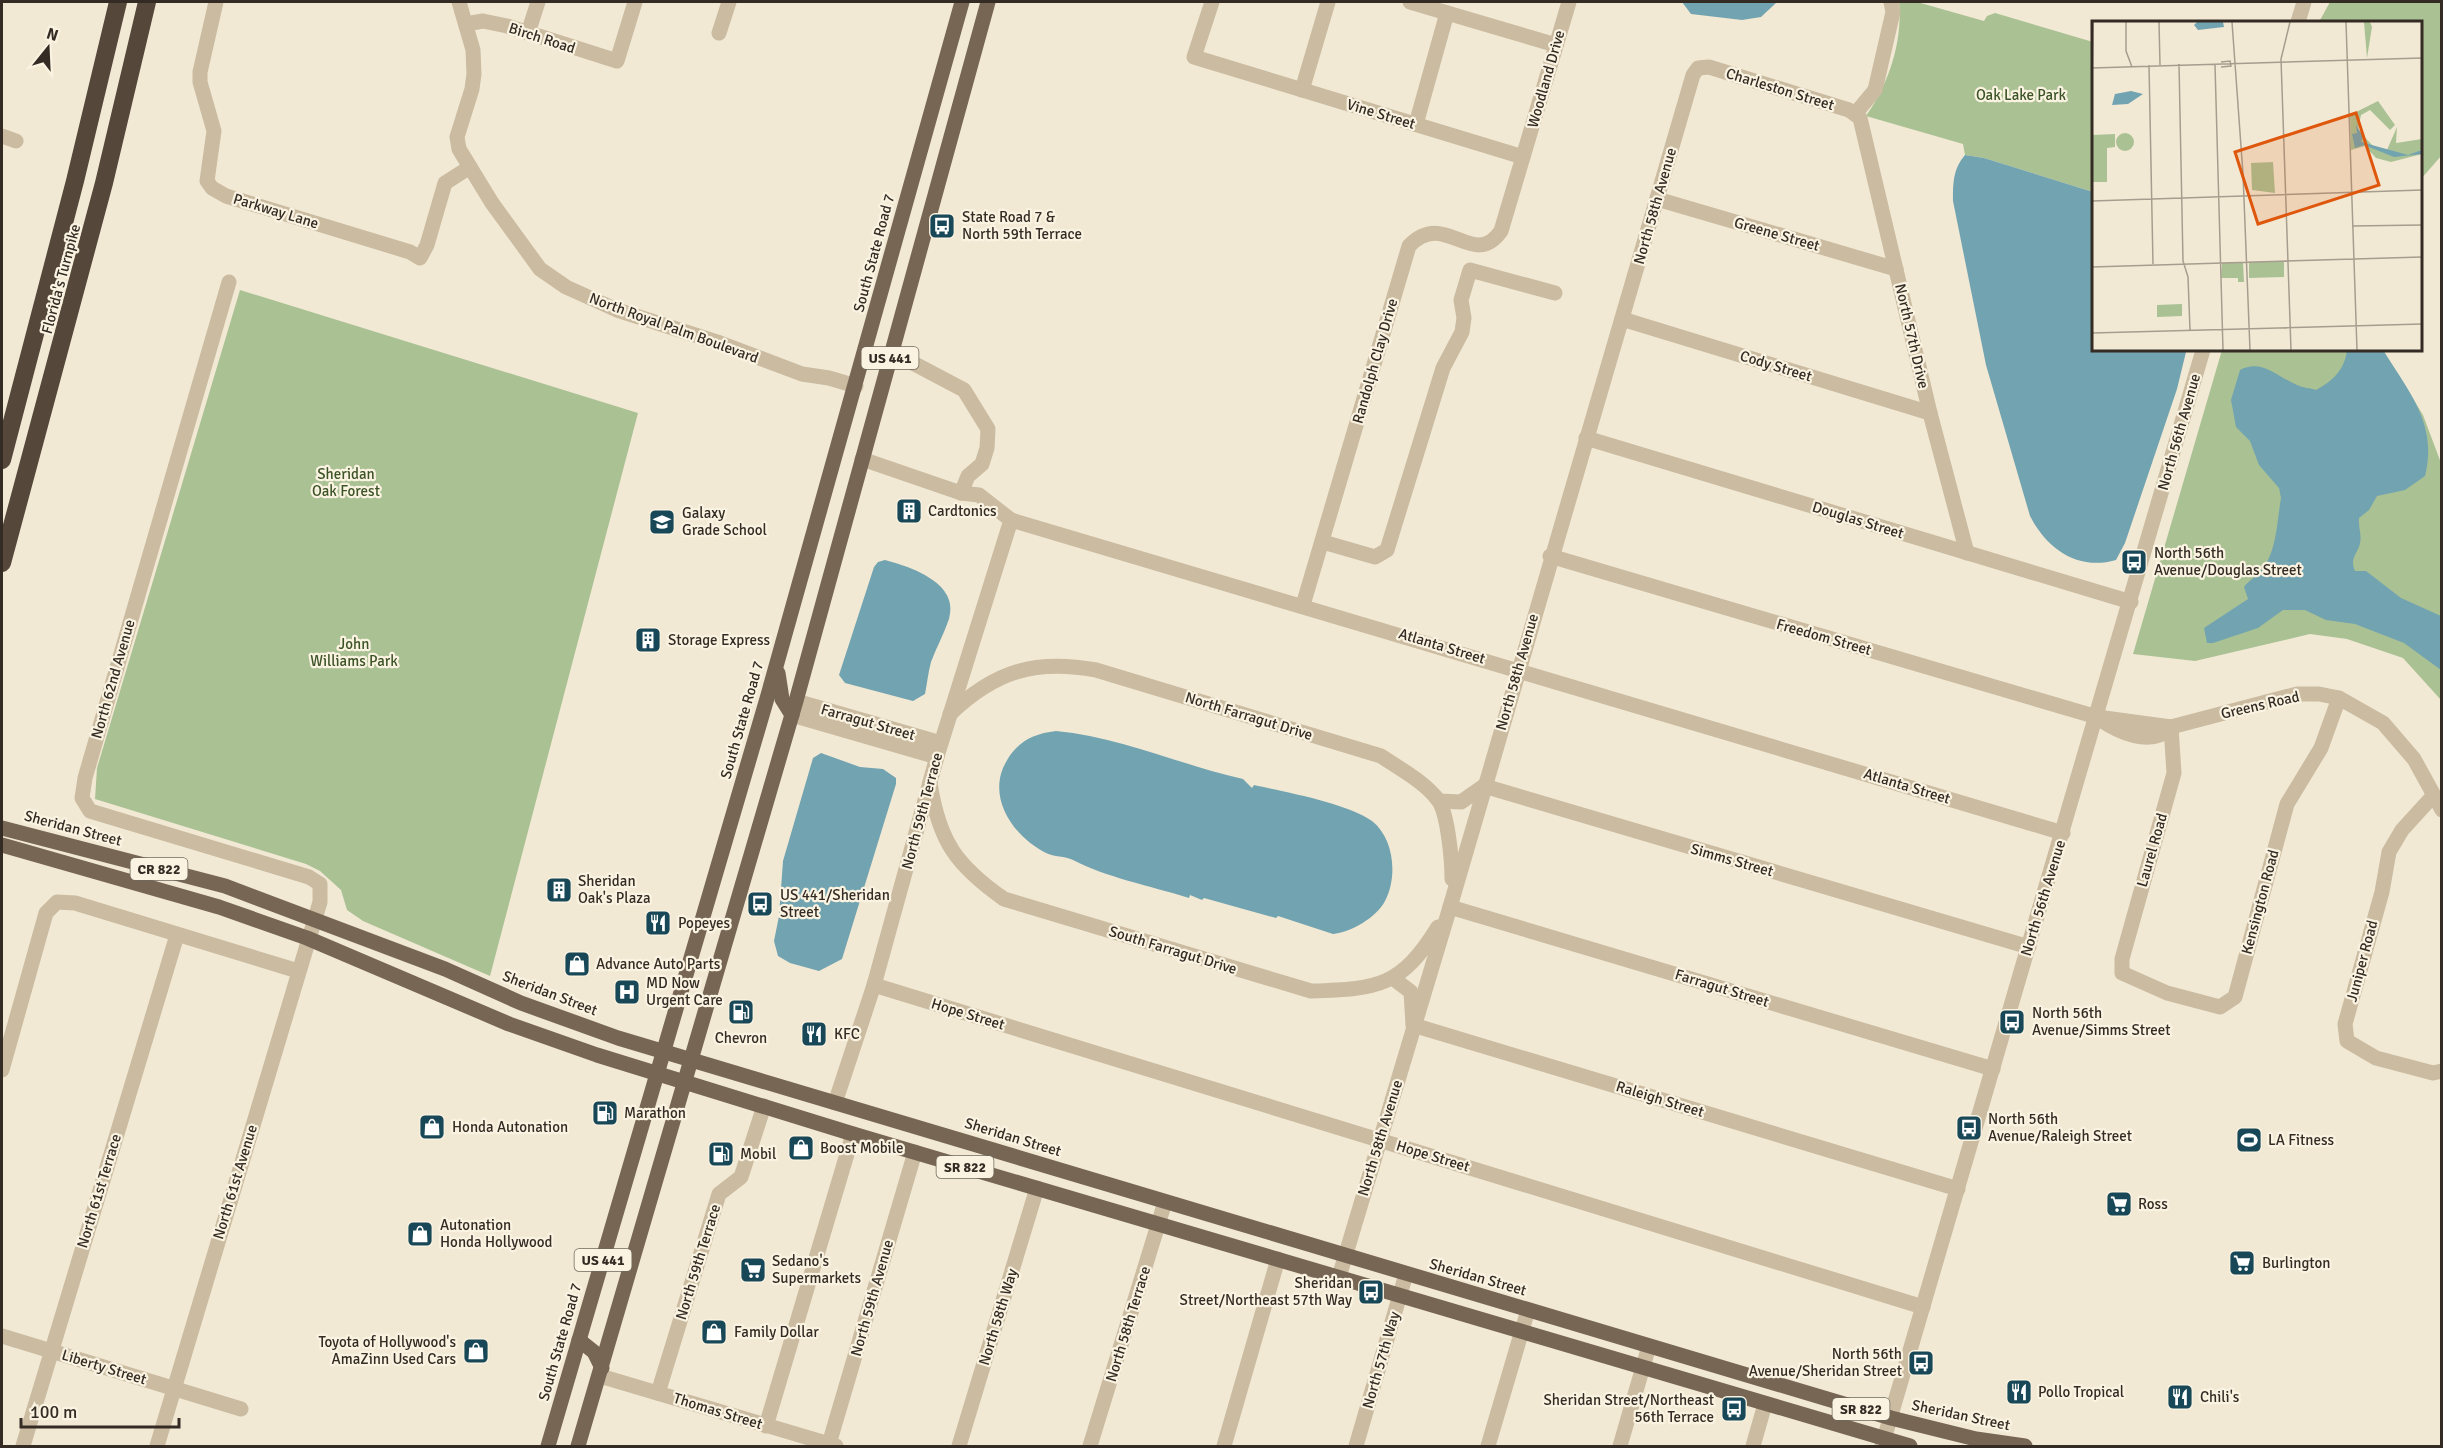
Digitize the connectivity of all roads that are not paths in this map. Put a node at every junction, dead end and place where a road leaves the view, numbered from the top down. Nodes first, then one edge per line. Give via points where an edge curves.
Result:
1 (118, 2) edge
2 (147, 2) edge
3 (216, 2) edge
4 (459, 2) edge
5 (538, 2) edge
6 (635, 2) edge
7 (729, 2) edge
8 (962, 2) edge
9 (988, 2) edge
10 (1212, 2) edge
11 (1328, 2) edge
12 (1410, 2) edge
13 (1569, 2) edge
14 (1891, 2) edge
15 (2304, 2) edge
16 (1447, 13) junction
17 (2298, 21) edge
18 (466, 24) junction
19 (528, 33) junction
20 (719, 33) dead end
21 (1556, 45) junction
22 (1698, 68) joint
23 (1302, 90) junction
24 (1858, 116) junction
25 (1416, 124) junction
26 (1523, 157) junction
27 (470, 166) junction
28 (1657, 199) junction
29 (1896, 269) junction
30 (230, 282) dead end
31 (1555, 293) dead end
32 (1622, 319) junction
33 (2203, 351) edge
34 (892, 352) junction
35 (856, 386) junction
36 (1930, 413) junction
37 (1586, 438) junction
38 (862, 459) junction
39 (2, 460) edge
40 (962, 493) junction
41 (1011, 520) junction
42 (1323, 542) junction
43 (1967, 553) junction
44 (1550, 556) junction
45 (2, 563) edge
46 (2131, 602) junction
47 (1303, 605) junction
48 (778, 661) junction
49 (1518, 669) junction
50 (2338, 698) junction
51 (794, 708) junction
52 (951, 714) junction
53 (2097, 717) junction
54 (2171, 727) junction
55 (939, 750) junction
56 (930, 783) junction
57 (1484, 786) junction
58 (2433, 796) junction
59 (1439, 801) junction
60 (2442, 810) edge
61 (2, 828) edge
62 (2063, 833) junction
63 (2, 845) edge
64 (1450, 907) junction
65 (314, 918) junction
66 (177, 935) junction
67 (307, 938) junction
68 (2029, 947) junction
69 (298, 971) junction
70 (2122, 973) joint
71 (1394, 979) junction
72 (874, 985) junction
73 (1413, 1025) junction
74 (663, 1051) junction
75 (693, 1059) junction
76 (1993, 1069) junction
77 (2, 1070) edge
78 (2442, 1071) edge
79 (656, 1074) junction
80 (686, 1083) junction
81 (835, 1103) junction
82 (765, 1106) junction
83 (853, 1134) junction
84 (1380, 1140) junction
85 (915, 1152) junction
86 (1037, 1188) junction
87 (1958, 1189) junction
88 (1165, 1202) junction
89 (1158, 1224) junction
90 (1345, 1256) junction
91 (1278, 1259) junction
92 (1406, 1274) junction
93 (1339, 1277) junction
94 (1400, 1295) junction
95 (1923, 1307) junction
96 (1528, 1310) junction
97 (1521, 1332) junction
98 (2, 1336) edge
99 (579, 1340) junction
100 (1649, 1346) junction
101 (51, 1351) junction
102 (1642, 1369) junction
103 (601, 1372) junction
104 (174, 1388) junction
105 (658, 1393) junction
106 (1765, 1404) junction
107 (241, 1409) dead end
108 (1891, 1418) junction
109 (766, 1426) junction
110 (1883, 1443) edge
111 (832, 1445) edge
112 (23, 1446) edge
113 (157, 1446) edge
114 (548, 1446) edge
115 (578, 1446) edge
116 (959, 1446) edge
117 (1090, 1446) edge
118 (1224, 1446) edge
119 (1356, 1446) edge
120 (1488, 1446) edge
121 (1620, 1446) edge
122 (1753, 1446) edge
123 (1910, 1446) edge
124 (2025, 1446) edge

1 - 39 highway, Florida's Turnpike
2 - 45 highway, Florida's Turnpike via 102,195
3 - 27 street, Parkway Lane via 200,72 214,130 207,181 212,188 226,196 420,258 445,183
4 - 18 street, North Royal Palm Boulevard
5 - 19 street
6 - 19 street, Birch Road via 617,61
7 - 20 street
8 - 35 main road, South State Road 7 / US 441
9 - 34 main road, US 441
10 - 23 street, Vine Street via 1194,57
11 - 23 street
12 - 16 street
13 - 21 street, Woodland Drive
14 - 24 street via 1893,12 1875,90
15 - 17 street
16 - 21 street
16 - 25 street
18 - 19 street, Birch Road via 483,21
18 - 27 street, North Royal Palm Boulevard via 474,74 457,137
21 - 26 street, Woodland Drive
22 - 24 street, Charleston Street via 1720,70
22 - 28 street, North 58th Avenue
23 - 25 street, Vine Street
24 - 29 street, North 57th Drive
25 - 26 street, Vine Street
26 - 42 street, Randolph Clay Drive via 1501,231 1494,241 1480,246 1436,232 1419,235 1408,246
27 - 35 street, North Royal Palm Boulevard via 540,269 566,287 595,302 802,374
28 - 29 street, Greene Street
28 - 32 street, North 58th Avenue
29 - 36 street, North 57th Drive
30 - 65 street, North 62nd Avenue via 82,798 90,811 309,877 320,884 320,902
31 - 42 street via 1470,270 1461,300 1461,332 1443,368 1387,550 1375,557
32 - 36 street, Cody Street
32 - 37 street, North 58th Avenue
33 - 46 street, North 56th Avenue
34 - 38 main road, US 441
34 - 40 street via 964,390 988,429 982,464 968,476
35 - 48 main road, South State Road 7 / US 441
36 - 43 street, North 57th Drive
37 - 43 street, Douglas Street
37 - 44 street, North 58th Avenue
38 - 40 street, Atlanta Street
38 - 51 main road, US 441
40 - 41 street, Atlanta Street via 979,495
41 - 47 street, Atlanta Street
41 - 52 street, North 59th Terrace
42 - 47 street, Randolph Clay Drive
43 - 46 street, Douglas Street
44 - 49 street, North 58th Avenue
44 - 53 street, Freedom Street
46 - 53 street, North 56th Avenue
47 - 49 street, Atlanta Street
48 - 51 main road via 779,689 786,706
48 - 74 main road, South State Road 7 / US 441
49 - 57 street, North 58th Avenue
49 - 62 street, Atlanta Street
50 - 54 street, Greens Road via 2297,694
50 - 58 street, Greens Road via 2383,723 2414,759
50 - 70 street, Kensington Road via 2321,748 2287,804 2235,997 2220,1007 2167,993
51 - 55 street, Farragut Street
51 - 75 main road, US 441
52 - 55 street, North 59th Terrace
52 - 59 street, North Farragut Drive via 974,692 998,679 1028,668 1064,664 1096,670 1381,756
53 - 54 street, Greens Road via 2141,730
53 - 62 street, North 56th Avenue
54 - 70 street, Laurel Road via 2174,773 2122,959
55 - 56 street, North 59th Terrace
56 - 71 street, South Farragut Drive via 934,813 947,843 972,877 1004,900 1311,991 1361,989
56 - 72 street, North 59th Terrace
57 - 59 street via 1461,802
57 - 64 street, North 58th Avenue
57 - 68 street, Simms Street
58 - 60 street, Greens Road
58 - 78 street, Juniper Road via 2402,830 2389,852 2382,892 2345,1024 2347,1041 2376,1058 2433,1073
59 - 64 street via 1453,857
61 - 65 main road, Sheridan Street / CR 822 via 225,886
62 - 68 street, North 56th Avenue
63 - 67 main road, CR 822 via 219,907
64 - 71 street, South Farragut Drive via 1422,954
64 - 73 street, North 58th Avenue
64 - 76 street, Farragut Street
65 - 67 street, North 61st Avenue
65 - 74 main road, Sheridan Street / CR 822 via 445,969 521,1004
66 - 69 street
66 - 77 street via 75,903 57,902 46,913
66 - 101 street, North 61st Terrace
67 - 69 street, North 61st Avenue
67 - 79 main road, CR 822 via 509,1024
68 - 76 street, North 56th Avenue
69 - 104 street, North 61st Avenue
71 - 73 street via 1411,992
72 - 81 street, North 59th Terrace
72 - 84 street, Hope Street
73 - 84 street, North 58th Avenue
73 - 87 street, Raleigh Street
74 - 75 main road, Sheridan Street / SR 822
74 - 79 main road, South State Road 7 / US 441
75 - 80 main road, US 441
75 - 81 main road, Sheridan Street / SR 822
76 - 87 street, North 56th Avenue
79 - 80 main road, SR 822
79 - 99 main road, South State Road 7 / US 441
80 - 82 main road, SR 822
80 - 103 main road, US 441
81 - 88 main road, Sheridan Street / SR 822
82 - 83 main road, SR 822
82 - 105 street, North 59th Terrace via 741,1177 719,1194
83 - 85 main road, SR 822
83 - 109 street
84 - 90 street, North 58th Avenue
84 - 95 street, Hope Street
85 - 86 main road, SR 822
85 - 111 street, North 59th Avenue
86 - 89 main road, SR 822
86 - 116 street, North 58th Way
87 - 95 street, North 56th Avenue
88 - 89 street, North 58th Terrace
88 - 90 main road, Sheridan Street / SR 822
89 - 91 main road, SR 822
89 - 117 street, North 58th Terrace
90 - 92 main road, Sheridan Street / SR 822
90 - 93 street, North 58th Avenue
91 - 93 main road, SR 822
91 - 118 street
92 - 94 street, North 57th Way
92 - 96 main road, Sheridan Street / SR 822
93 - 94 main road, SR 822
94 - 97 main road, SR 822
94 - 119 street, North 57th Way
95 - 108 street, North 56th Avenue
96 - 97 street
96 - 100 main road, Sheridan Street / SR 822
97 - 102 main road, SR 822
97 - 120 street
98 - 101 street, Liberty Street
99 - 103 main road via 594,1352
99 - 114 main road, South State Road 7 / US 441
100 - 102 street
100 - 108 main road, Sheridan Street / SR 822
101 - 104 street, Liberty Street
101 - 112 street, North 61st Terrace
102 - 106 main road, SR 822
102 - 121 street
103 - 105 street, Thomas Street
103 - 115 main road, US 441
104 - 107 street, Liberty Street
104 - 113 street, North 61st Avenue
105 - 109 street, Thomas Street
106 - 110 main road, SR 822
106 - 122 street
108 - 110 street, North 56th Avenue
108 - 124 main road, Sheridan Street / SR 822 via 1976,1439
109 - 111 street, Thomas Street
110 - 123 main road, SR 822

